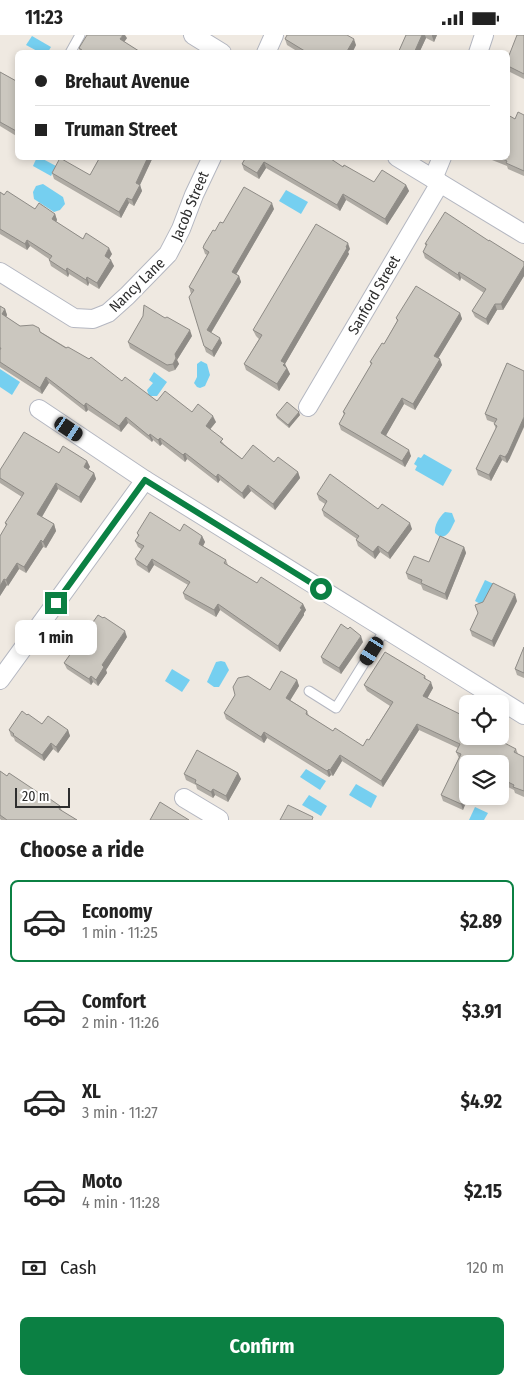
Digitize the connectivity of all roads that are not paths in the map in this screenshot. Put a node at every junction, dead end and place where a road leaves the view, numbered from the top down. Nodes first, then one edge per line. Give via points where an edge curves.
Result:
1 (80, 35) edge
2 (193, 35) edge
3 (274, 35) edge
4 (484, 35) edge
5 (72, 50) edge
6 (217, 50) edge
7 (267, 50) edge
8 (479, 50) edge
9 (211, 160) edge
10 (402, 160) edge
11 (441, 160) edge
12 (436, 181) junction
13 (524, 234) edge
14 (168, 254) joint
15 (0, 272) edge
16 (308, 407) dead end
17 (39, 409) dead end
18 (145, 480) junction
19 (386, 628) junction
20 (0, 680) edge
21 (309, 691) dead end
22 (524, 715) edge
23 (184, 798) dead end
24 (218, 820) edge

1 - 5 lane
2 - 6 street
3 - 7 street
4 - 8 street
9 - 14 street, Jacob Street
10 - 12 street
11 - 12 street, Sanford Street
12 - 13 street
12 - 16 street, Sanford Street
14 - 15 street, Nancy Lane via 114,309 86,320 74,318
17 - 18 street
18 - 19 street
18 - 20 street
19 - 21 lane via 336,708
19 - 22 street
23 - 24 street

